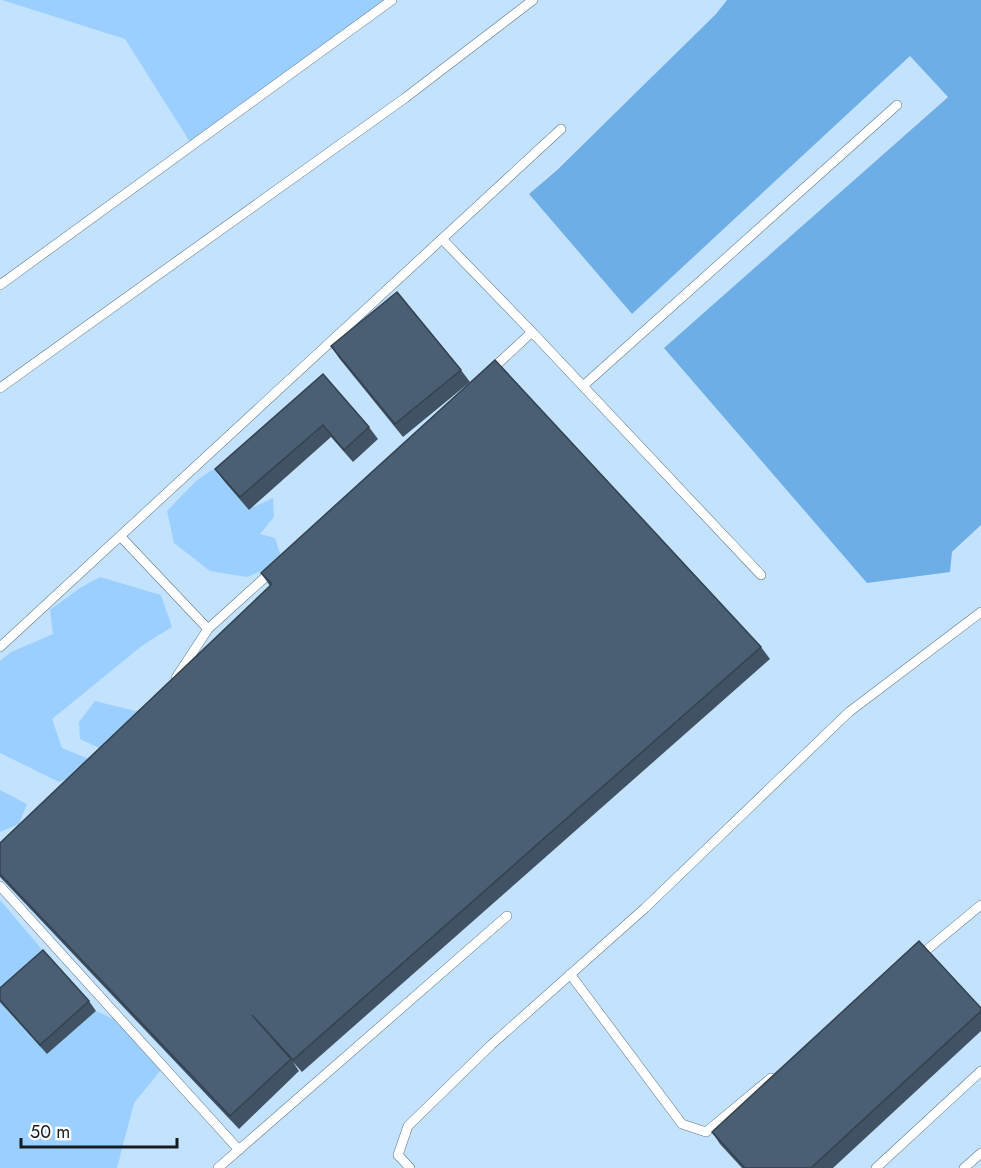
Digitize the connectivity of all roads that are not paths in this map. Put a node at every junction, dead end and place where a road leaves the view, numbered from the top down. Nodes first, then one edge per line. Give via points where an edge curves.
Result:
1 (392, 0) edge
2 (533, 0) edge
3 (897, 105) dead end
4 (561, 129) dead end
5 (442, 239) junction
6 (0, 285) edge
7 (532, 332) junction
8 (480, 380) edge
9 (583, 386) junction
10 (0, 388) edge
11 (121, 537) junction
12 (278, 565) edge
13 (761, 575) dead end
14 (981, 612) edge
15 (208, 629) junction
16 (0, 647) edge
17 (169, 689) edge
18 (0, 886) edge
19 (981, 905) edge
20 (507, 916) dead end
21 (908, 965) edge
22 (570, 974) junction
23 (981, 1071) edge
24 (779, 1072) edge
25 (239, 1150) junction
26 (981, 1153) edge
27 (218, 1168) edge
28 (410, 1168) edge
29 (876, 1168) edge
30 (964, 1168) edge

1 - 6 lane
2 - 10 lane via 405,98
3 - 9 lane
4 - 5 lane
5 - 7 lane
5 - 11 lane
7 - 8 lane
7 - 9 lane
9 - 13 lane
11 - 15 lane
11 - 16 lane
12 - 15 lane
14 - 22 lane via 849,712 645,908
15 - 17 lane
18 - 25 lane
19 - 21 lane
20 - 25 lane
22 - 24 lane via 682,1124 705,1132
22 - 28 lane via 408,1126 399,1155
23 - 29 lane
25 - 27 lane
26 - 30 lane

